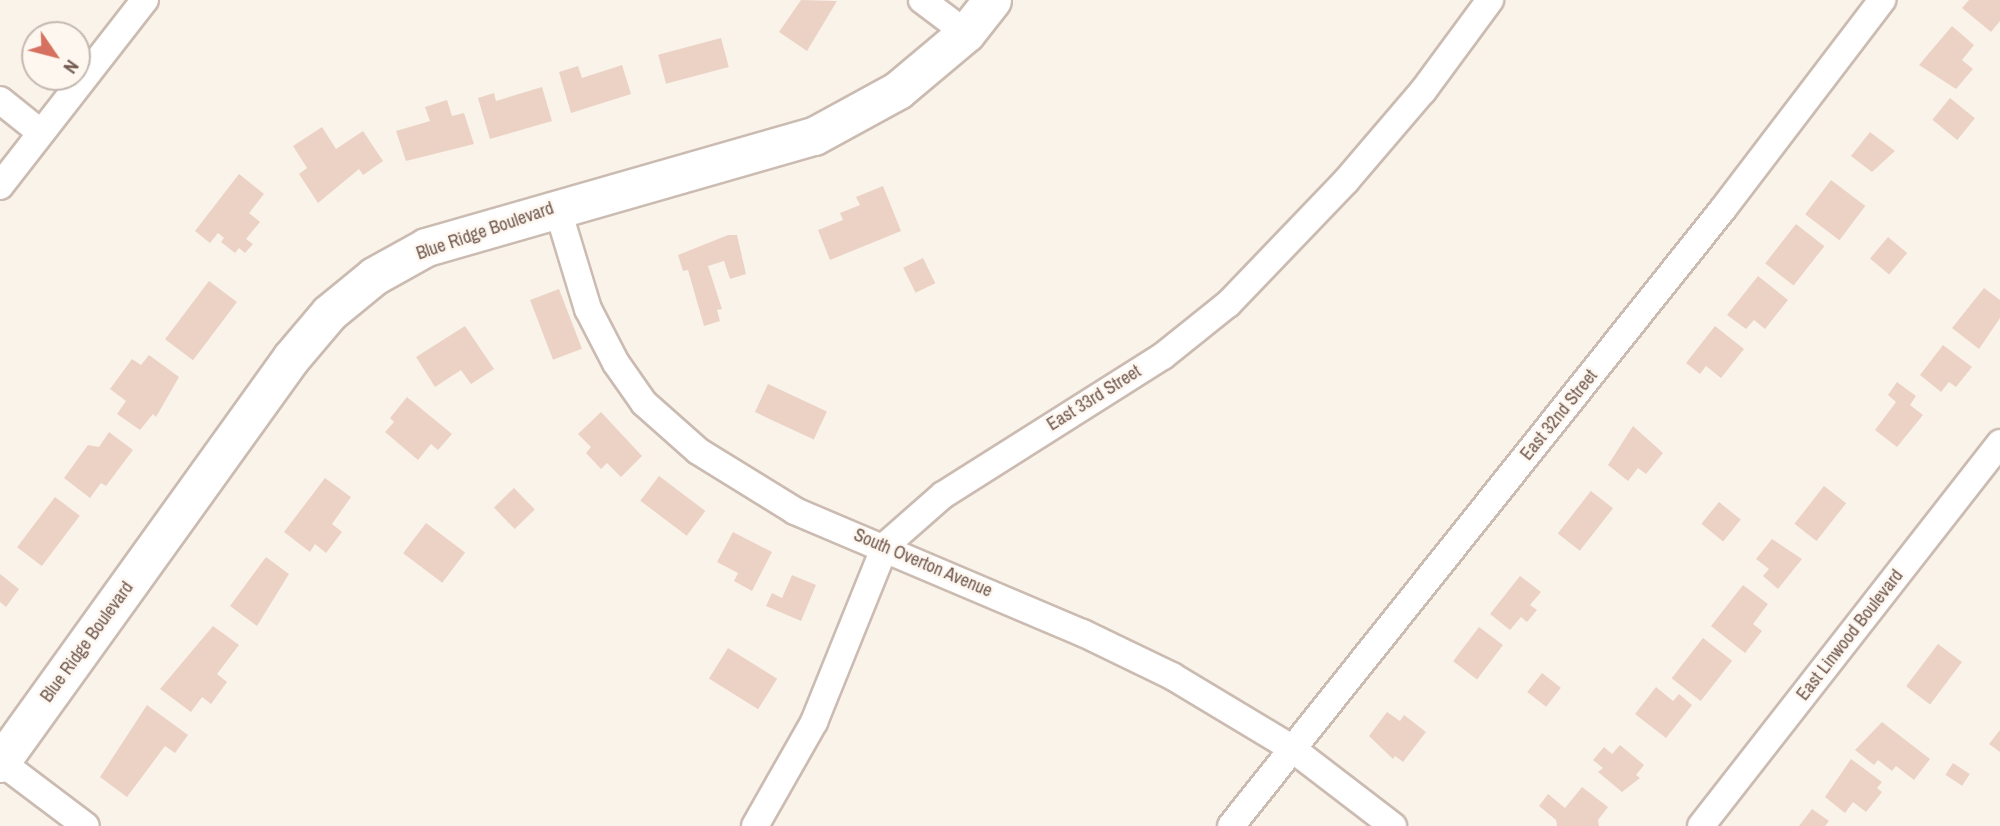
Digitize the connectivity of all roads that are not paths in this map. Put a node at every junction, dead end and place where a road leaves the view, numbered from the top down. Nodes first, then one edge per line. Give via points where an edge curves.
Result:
1 (145, 0) edge
2 (922, 0) edge
3 (992, 0) edge
4 (1490, 0) edge
5 (1882, 0) edge
6 (965, 33) junction
7 (0, 100) edge
8 (40, 132) junction
9 (0, 186) edge
10 (557, 206) junction
11 (2000, 443) edge
12 (885, 546) junction
13 (1290, 747) junction
14 (1, 763) edge
15 (86, 826) edge
16 (755, 826) edge
17 (1231, 826) edge
18 (1393, 826) edge
19 (1701, 826) edge

1 - 8 street
2 - 6 street
3 - 6 street, Blue Ridge Boulevard
4 - 12 street, East 33rd Street via 1423,91 1228,304 1163,356 943,495
5 - 13 street, East 32nd Street via 1662,285
6 - 10 street, Blue Ridge Boulevard via 898,90 814,136
7 - 8 street
8 - 9 street
10 - 12 street, South Overton Avenue via 588,309 644,403 698,451 757,491
10 - 14 street, Blue Ridge Boulevard via 426,247 374,276 329,313 291,358
11 - 19 street, East Linwood Boulevard
12 - 13 street, South Overton Avenue via 1172,676
12 - 16 street, East 33rd Street via 814,722
13 - 17 street, East 32nd Street
13 - 18 street, South Overton Avenue
14 - 15 street

